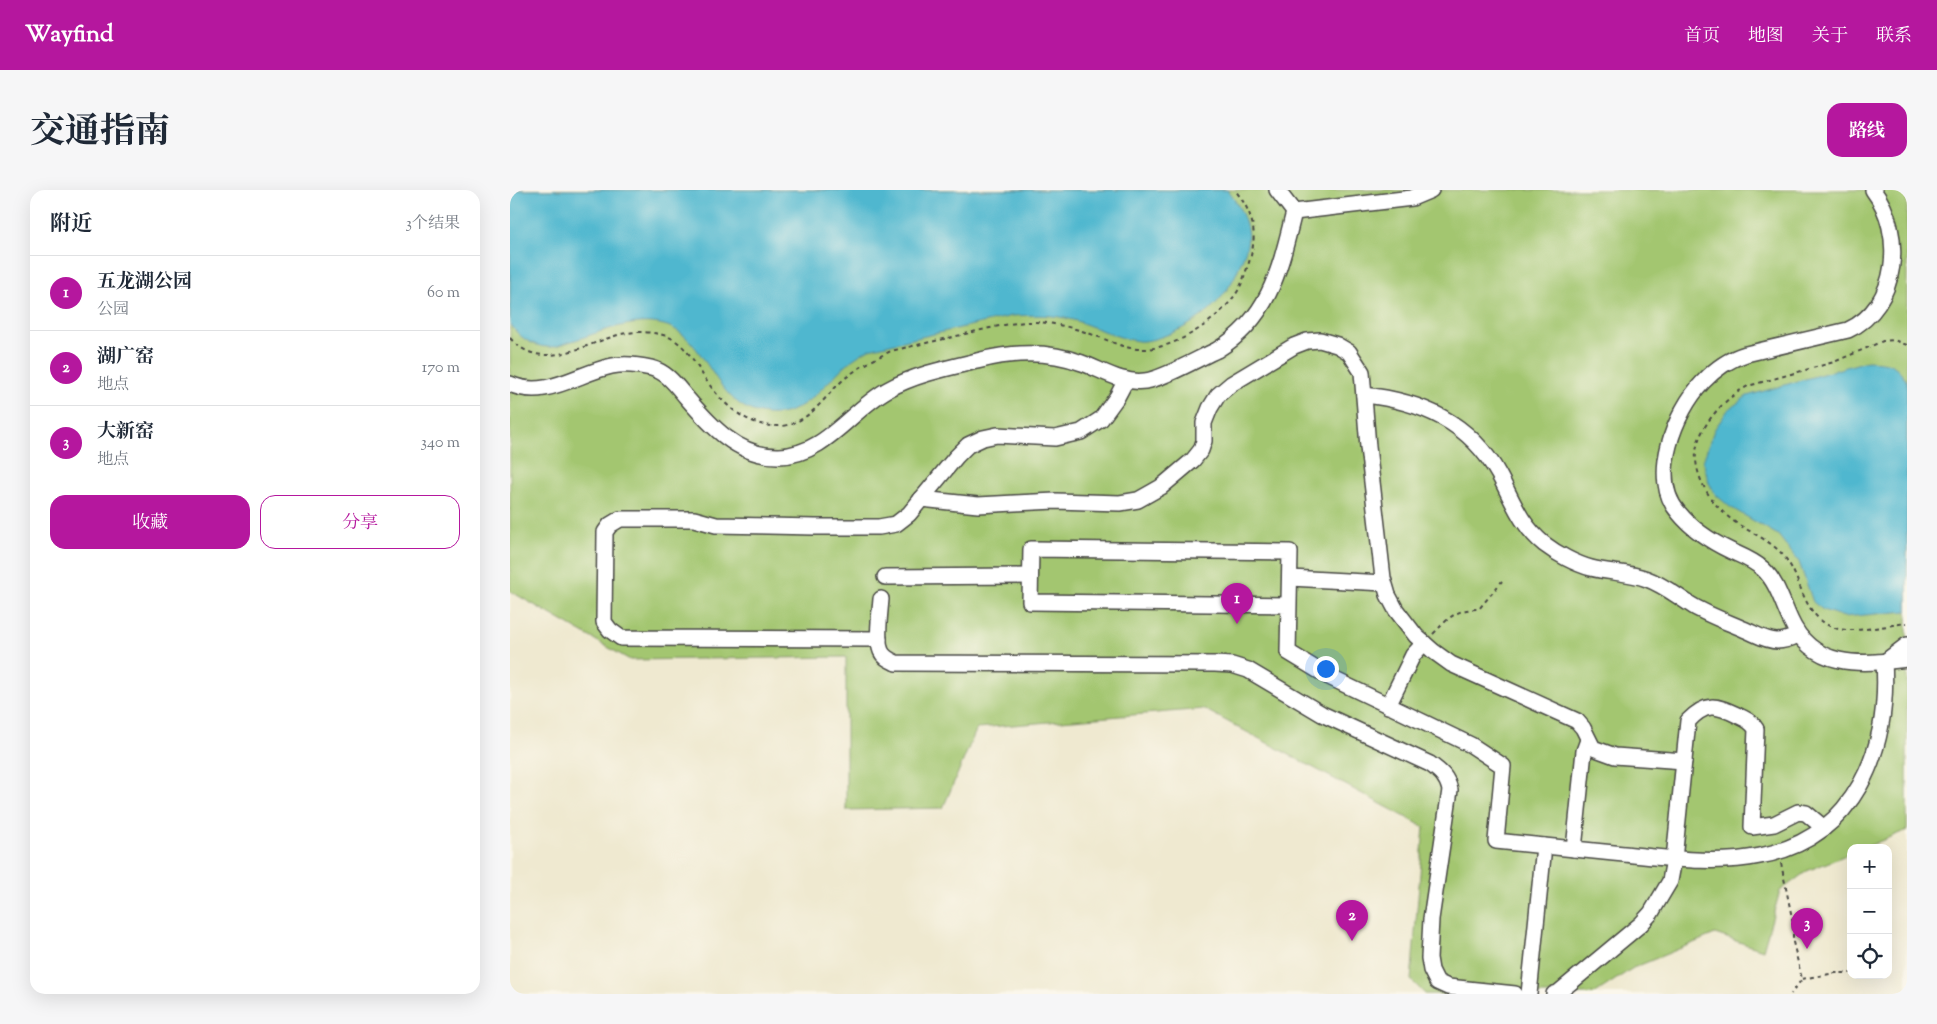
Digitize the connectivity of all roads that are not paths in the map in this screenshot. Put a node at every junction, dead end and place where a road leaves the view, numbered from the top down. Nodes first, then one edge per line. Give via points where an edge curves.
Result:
1 (1277, 190) edge
2 (1431, 190) edge
3 (1873, 190) edge
4 (1294, 212) junction
5 (1126, 380) junction
6 (510, 384) edge
7 (1364, 395) junction
8 (921, 499) junction
9 (1030, 576) junction
10 (885, 577) dead end
11 (1290, 578) junction
12 (1384, 583) junction
13 (881, 599) dead end
14 (1289, 605) junction
15 (1798, 634) junction
16 (879, 639) junction
17 (1424, 643) junction
18 (1907, 645) edge
19 (1907, 659) edge
20 (1884, 662) junction
21 (1388, 706) junction
22 (1588, 740) junction
23 (1684, 761) junction
24 (1824, 828) junction
25 (1544, 846) junction
26 (1574, 849) junction
27 (1674, 859) junction
28 (1515, 994) edge
29 (1529, 994) edge
30 (1554, 994) edge

1 - 4 street
2 - 4 street via 1412,198
3 - 15 street via 1887,217 1892,248 1891,273 1880,304 1863,322 1848,330 1746,354 1721,366 1702,383 1687,404 1671,439 1665,464 1667,490 1677,511 1702,534 1764,570
4 - 5 street via 1280,268 1260,311 1247,327 1228,344 1153,379
5 - 6 street via 1058,356 1032,354 990,358 898,385 876,397 818,445 779,456 752,452 723,436 669,377 653,368 614,366 539,390
5 - 8 street via 1101,419 1081,432 1055,438 998,435 976,441 961,451
7 - 8 street via 1362,372 1350,352 1328,342 1307,341 1231,384 1218,395 1204,423 1201,450 1162,486 1138,500 1120,504 1055,501 978,505
7 - 12 street
7 - 15 street via 1422,406 1463,431 1499,474 1527,527 1545,545 1568,559 1592,568 1626,572 1648,579 1693,606 1763,637 1777,641
8 - 16 street via 896,524 879,527 716,525 694,519 620,519 605,532 604,622 620,638
9 - 10 street
9 - 11 street via 1031,549 1290,552
9 - 14 street via 1030,602
11 - 12 street
11 - 14 street
12 - 17 street via 1396,610
13 - 16 street
14 - 21 street via 1288,652 1329,677
15 - 20 street via 1814,651 1830,659
16 - 28 street via 881,652 896,663 1232,666 1248,670 1322,714 1430,764 1444,776 1450,790 1431,919 1431,970 1437,982 1448,988
17 - 21 street via 1413,655
17 - 22 street via 1451,664 1577,722 1584,728
18 - 20 street
19 - 20 street
20 - 24 street via 1883,714 1871,764 1852,799
21 - 25 street via 1471,745 1503,766 1496,841
22 - 23 street via 1593,748 1615,756
22 - 26 street via 1584,751
23 - 24 street via 1688,721 1697,713 1719,707 1749,720 1756,733 1752,827 1774,824 1798,812 1806,813
23 - 27 street
24 - 27 street via 1778,852 1746,858
25 - 26 street
25 - 29 street
26 - 27 street
27 - 30 street via 1670,880 1651,913

